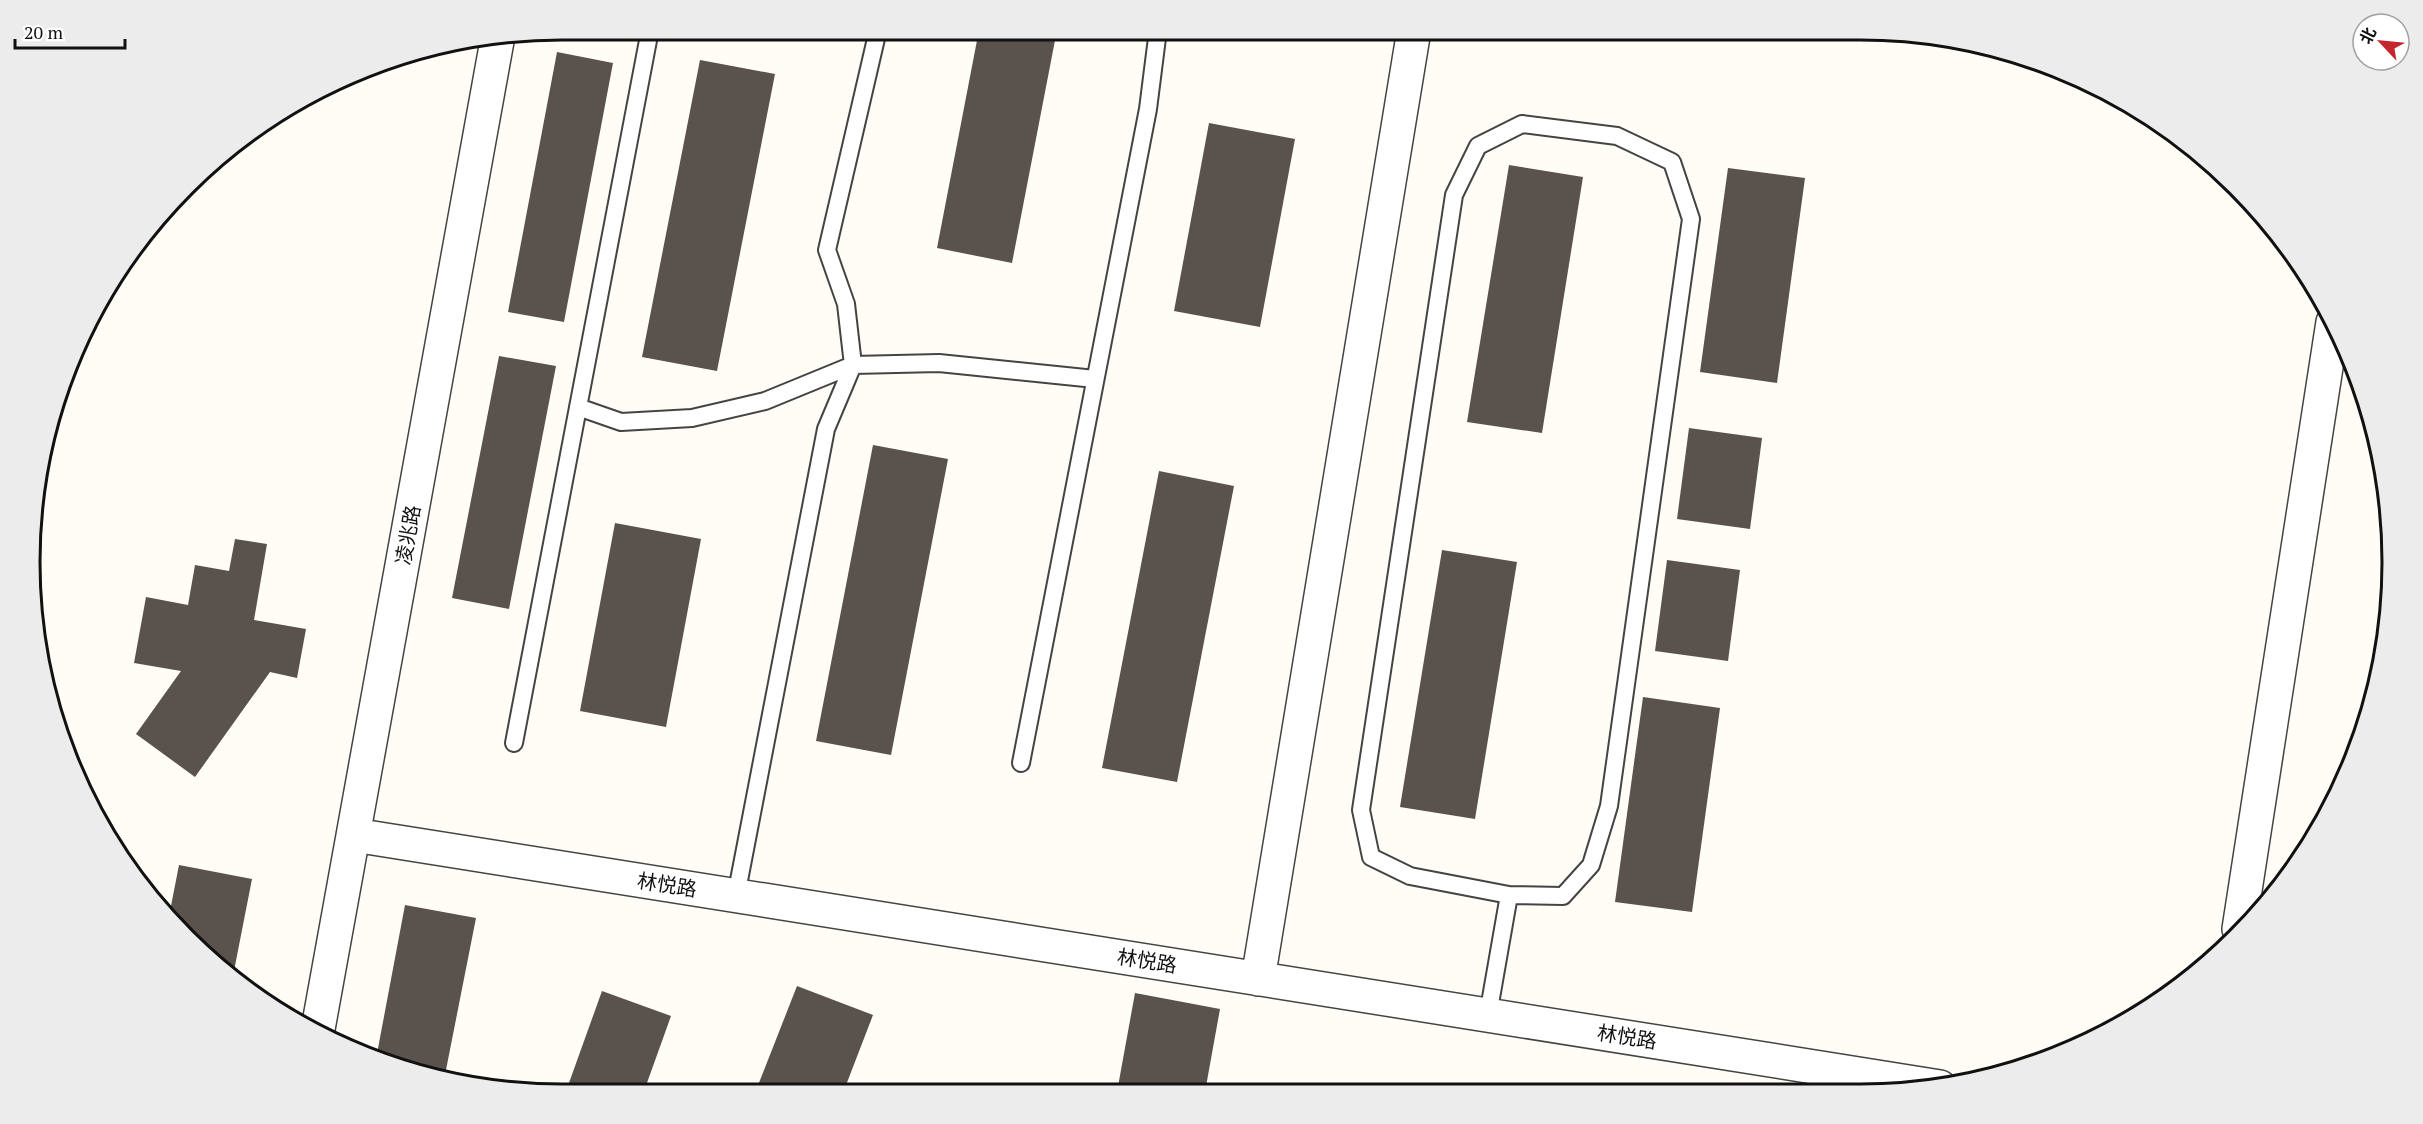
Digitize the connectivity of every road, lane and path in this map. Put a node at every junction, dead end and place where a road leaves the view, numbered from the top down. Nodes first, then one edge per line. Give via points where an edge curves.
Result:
1 (648, 40) edge
2 (876, 40) edge
3 (1157, 40) edge
4 (1412, 40) edge
5 (496, 45) edge
6 (2331, 335) edge
7 (853, 365) junction
8 (1095, 379) junction
9 (578, 407) junction
10 (514, 743) dead end
11 (1021, 763) dead end
12 (354, 835) junction
13 (1509, 895) junction
14 (736, 896) junction
15 (2242, 918) edge
16 (1258, 979) junction
17 (1488, 1015) junction
18 (319, 1024) edge
19 (1904, 1081) edge

1 - 9 lane
2 - 7 lane via 827,250 846,304
3 - 8 lane via 1148,109
4 - 16 street
5 - 12 street, 凌兆路
6 - 15 street
7 - 8 lane via 939,363
7 - 9 lane via 765,401 692,418 621,422
7 - 14 lane via 826,429
8 - 11 lane
9 - 10 lane
12 - 14 street, 林悦路
12 - 18 street, 凌兆路
13 - 13 lane via 1410,876 1371,857 1361,810 1454,195 1478,146 1522,124 1617,136 1672,162 1690,219 1609,806 1591,865 1563,896
13 - 17 lane
14 - 16 street, 林悦路
16 - 17 street, 林悦路
17 - 19 street, 林悦路

